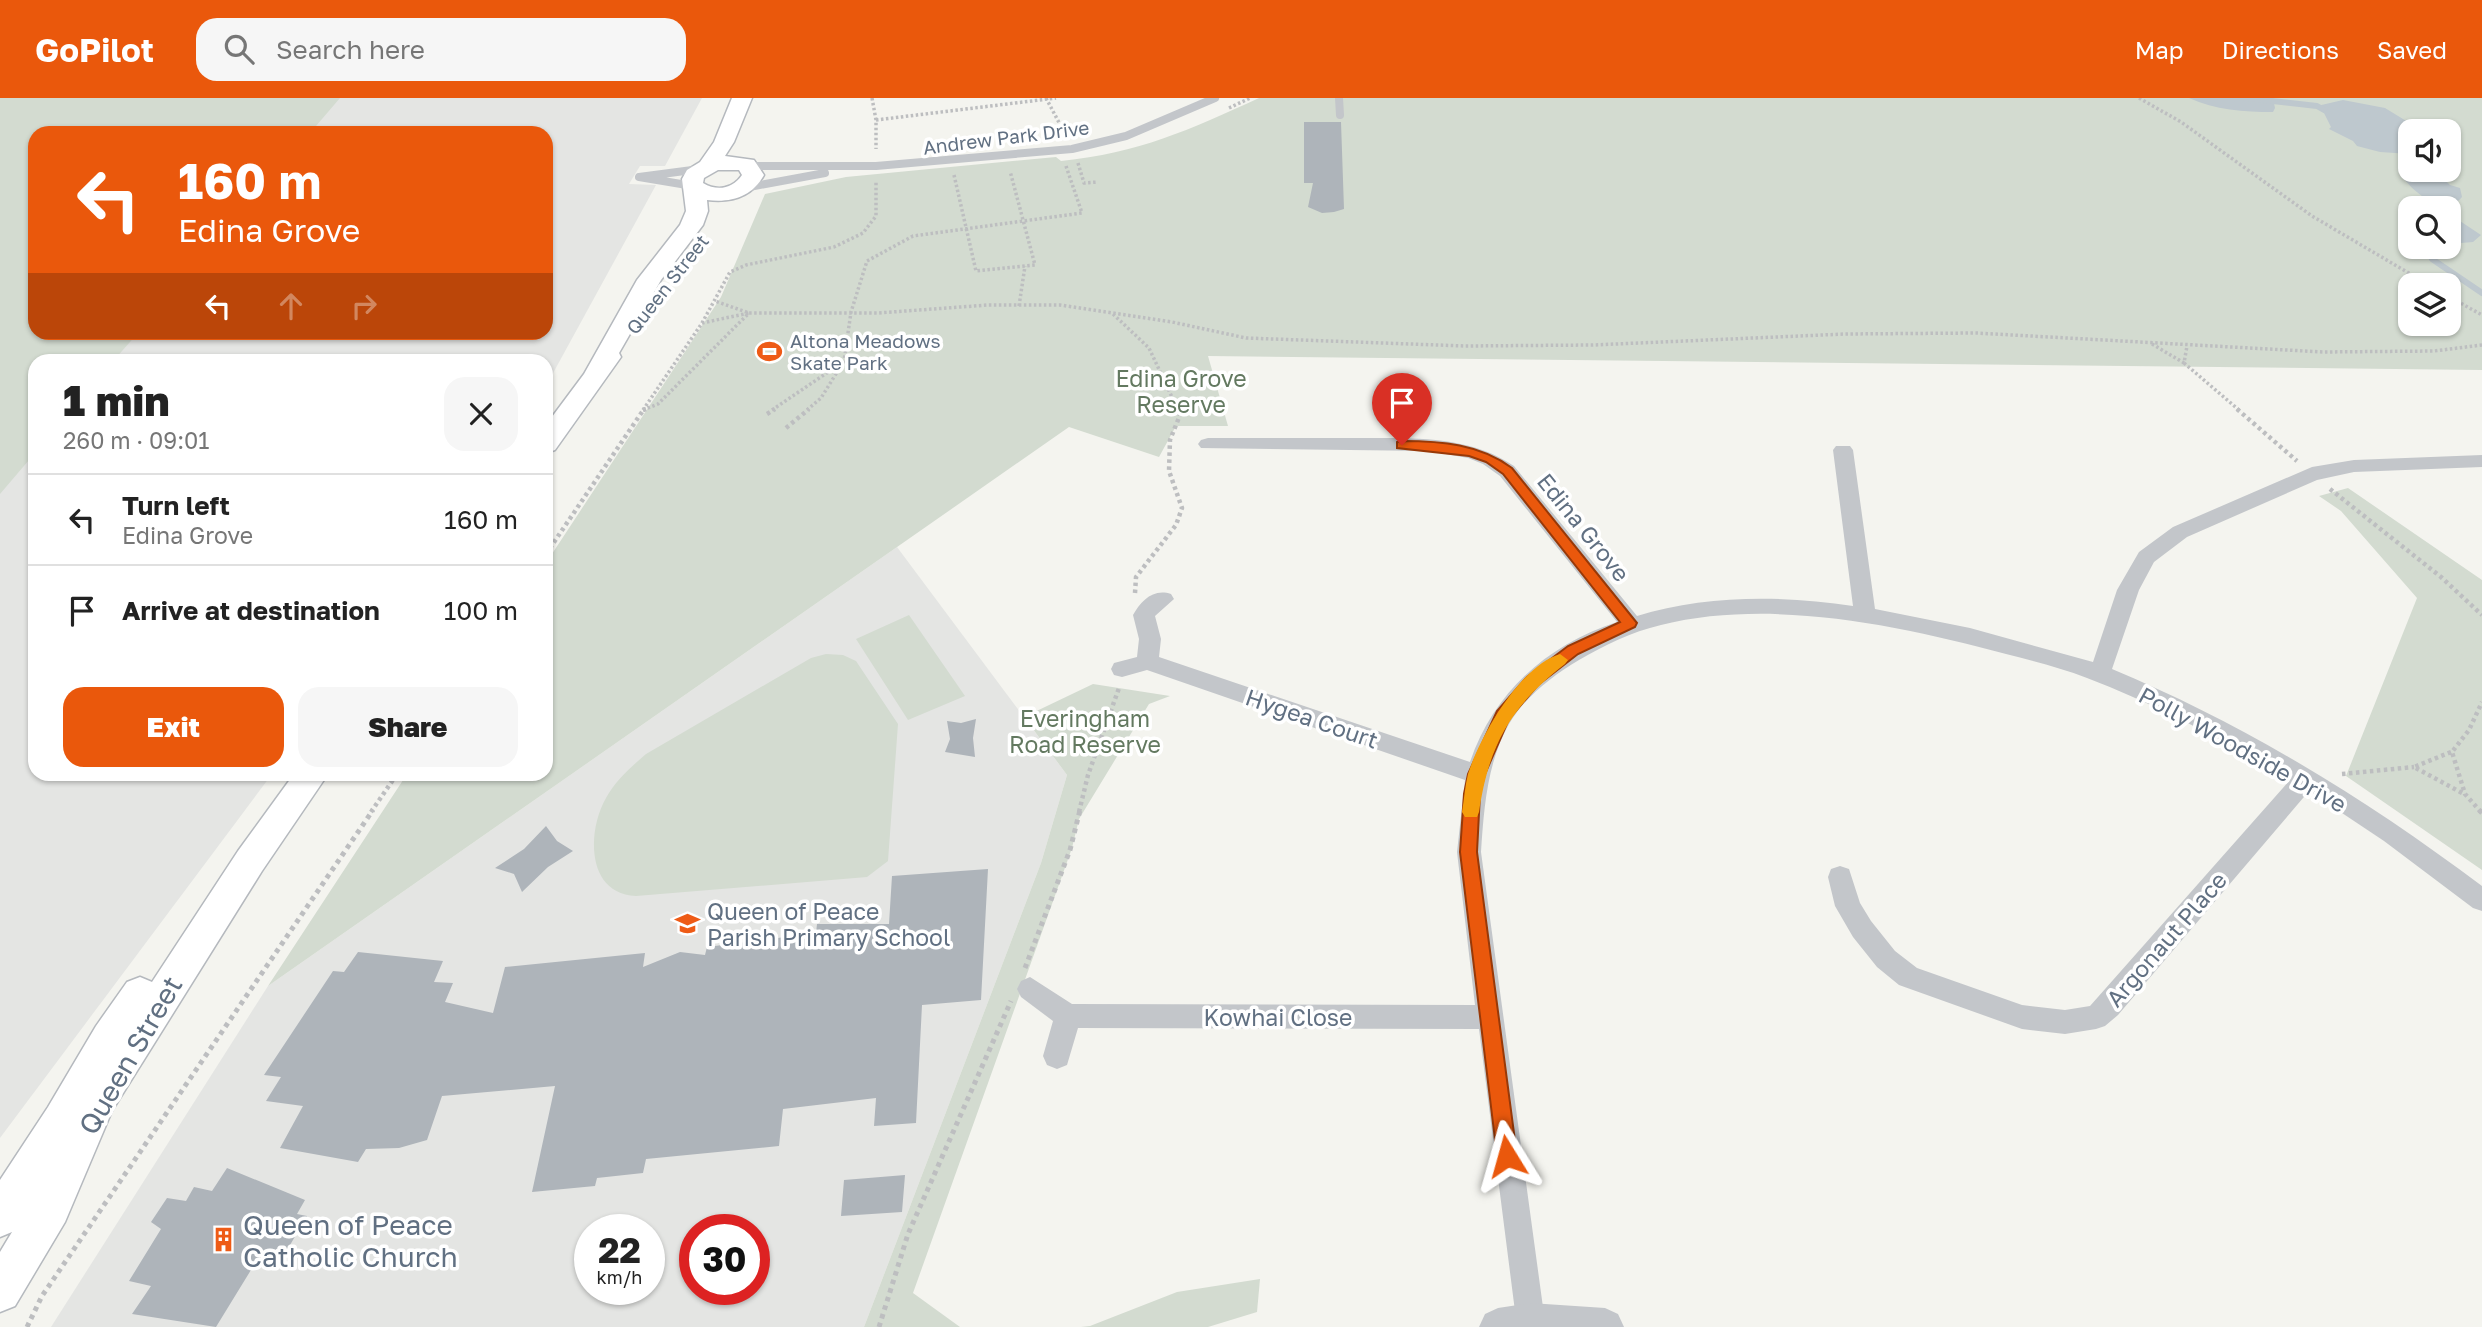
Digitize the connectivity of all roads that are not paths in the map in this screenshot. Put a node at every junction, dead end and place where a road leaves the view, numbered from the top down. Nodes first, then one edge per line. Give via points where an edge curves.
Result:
1 (742, 98) edge
2 (762, 98) edge
3 (1215, 98) edge
4 (1339, 98) edge
5 (1340, 115) dead end
6 (746, 166) junction
7 (876, 166) junction
8 (700, 177) junction
9 (737, 190) junction
10 (596, 373) junction
11 (553, 434) edge
12 (1208, 444) dead end
13 (1843, 450) dead end
14 (2482, 461) edge
15 (1163, 599) dead end
16 (1865, 615) junction
17 (1630, 623) junction
18 (1147, 662) junction
19 (1122, 669) road end
20 (2100, 673) junction
21 (1476, 774) junction
22 (2306, 778) junction
23 (307, 781) edge
24 (250, 861) junction
25 (1840, 877) dead end
26 (2482, 900) edge
27 (1023, 984) road end
28 (1068, 1016) junction
29 (1489, 1017) junction
30 (1057, 1056) dead end
31 (0, 1217) edge
32 (0, 1292) edge
33 (1514, 1325) edge
34 (1605, 1327) edge

1 - 8 main road via 724,142
2 - 6 main road via 749,136
3 - 7 lane, Andrew Park Drive via 1126,136 1072,149
4 - 5 lane
6 - 7 lane, Andrew Park Drive
6 - 8 main road via 727,163
6 - 9 main road, Queen Street via 754,175 748,185
7 - 9 lane, Andrew Park Drive
8 - 8 lane via 639,177 645,173
8 - 9 main road via 715,195
8 - 10 main road, Queen Street via 697,214 649,279
9 - 10 main road, Queen Street
10 - 11 main road, Queen Street
12 - 17 street, Edina Grove via 1429,446 1490,458 1507,471
13 - 16 street
14 - 20 street via 2354,466 2312,474 2180,533 2146,557 2128,590
15 - 18 street via 1144,615 1150,639
16 - 17 street, Polly Woodside Drive via 1758,607 1687,611
16 - 20 street, Polly Woodside Drive via 1978,638
17 - 21 street, Polly Woodside Drive via 1573,650 1533,681 1503,715
18 - 19 street
18 - 21 street, Hygea Court
20 - 22 street, Polly Woodside Drive via 2192,715
21 - 29 street, Polly Woodside Drive via 1469,852
22 - 25 street, Argonaut Place via 2096,1017 2065,1022 2022,1017 1908,977 1862,929 1848,906
22 - 26 street, Polly Woodside Drive via 2420,852
23 - 24 main road, Queen Street
24 - 31 main road, Queen Street via 196,916 109,1038
24 - 32 main road, Queen Street via 99,1099 51,1208
27 - 28 street
28 - 29 street, Kowhai Close
28 - 30 street
29 - 33 street, Polly Woodside Drive
33 - 34 street

